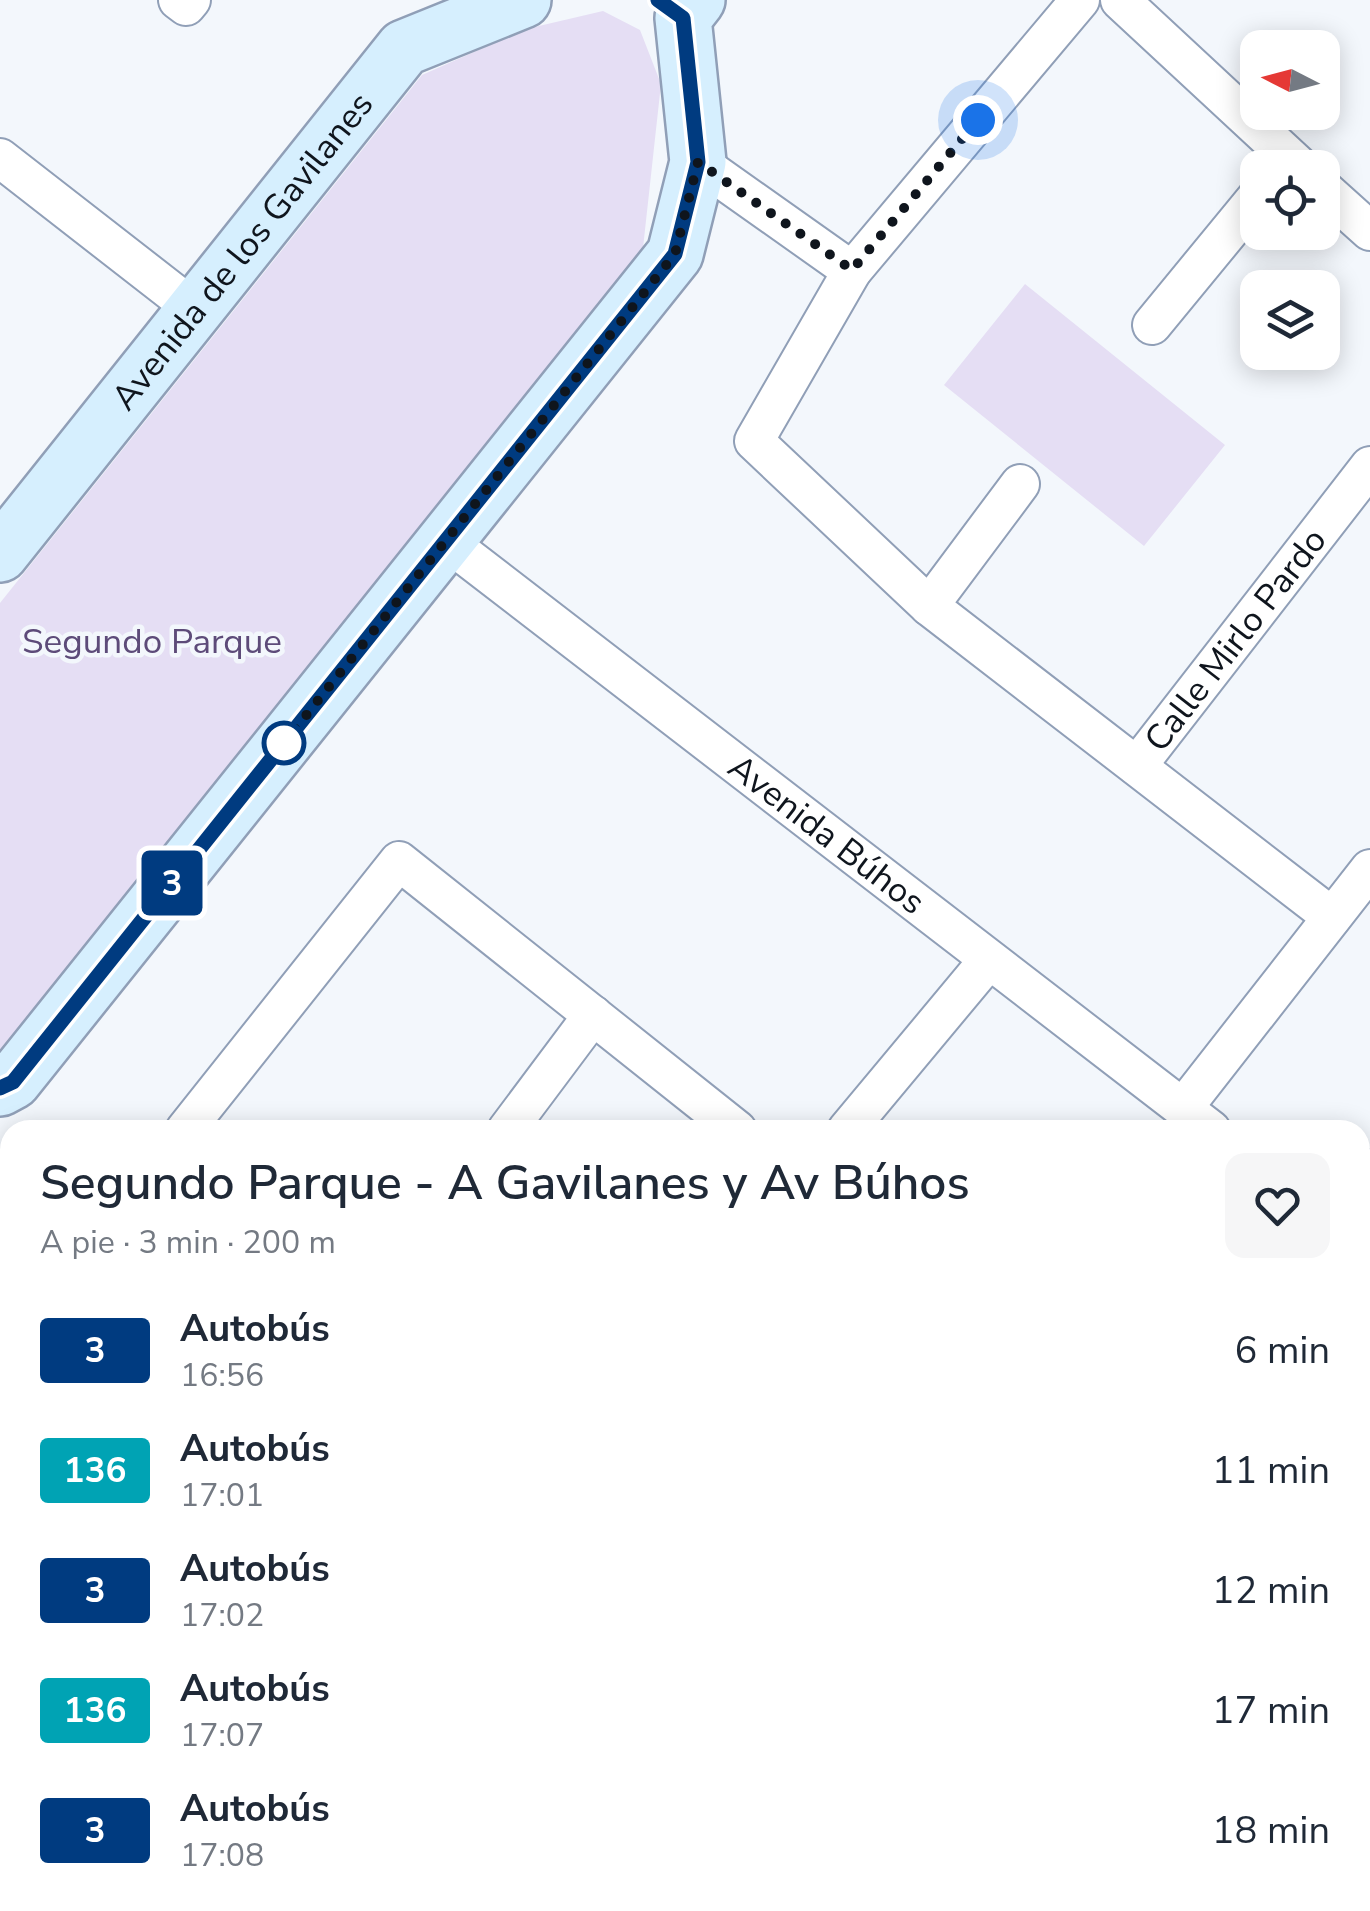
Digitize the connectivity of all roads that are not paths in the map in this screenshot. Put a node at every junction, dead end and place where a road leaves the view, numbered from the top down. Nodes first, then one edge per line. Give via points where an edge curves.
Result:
1 (178, 0) edge
2 (191, 0) edge
3 (1080, 0) edge
4 (1120, 0) edge
5 (500, 4) edge
6 (679, 6) edge
7 (1275, 150) edge
8 (0, 158) edge
9 (698, 162) junction
10 (1340, 204) edge
11 (1240, 218) edge
12 (1370, 231) edge
13 (852, 270) junction
14 (194, 309) junction
15 (1152, 325) dead end
16 (1370, 466) edge
17 (1020, 484) dead end
18 (446, 540) junction
19 (0, 554) edge
20 (928, 606) junction
21 (1137, 766) junction
22 (1370, 869) edge
23 (1332, 917) junction
24 (987, 962) junction
25 (593, 1015) junction
26 (0, 1088) edge
27 (1197, 1119) edge
28 (193, 1120) edge
29 (514, 1120) edge
30 (724, 1120) edge
31 (855, 1120) edge

1 - 2 street via 186,6
3 - 13 street, Calle Mirlo Pardo
4 - 7 street
5 - 14 main road, Avenida de los Gavilanes via 404,48
6 - 9 main road
8 - 14 street
9 - 13 street
9 - 18 main road via 675,254
10 - 12 street
11 - 15 street
13 - 20 street, Calle Mirlo Pardo via 754,441
14 - 19 main road, Avenida de los Gavilanes
16 - 21 street, Calle Mirlo Pardo
17 - 20 street
18 - 24 street, Avenida Búhos
18 - 26 main road via 13,1082
20 - 21 street, Calle Mirlo Pardo
21 - 23 street, Calle Mirlo Pardo
22 - 23 street
23 - 27 street
24 - 27 street, Avenida Búhos
24 - 31 street
25 - 28 street via 400,861
25 - 29 street
25 - 30 street

